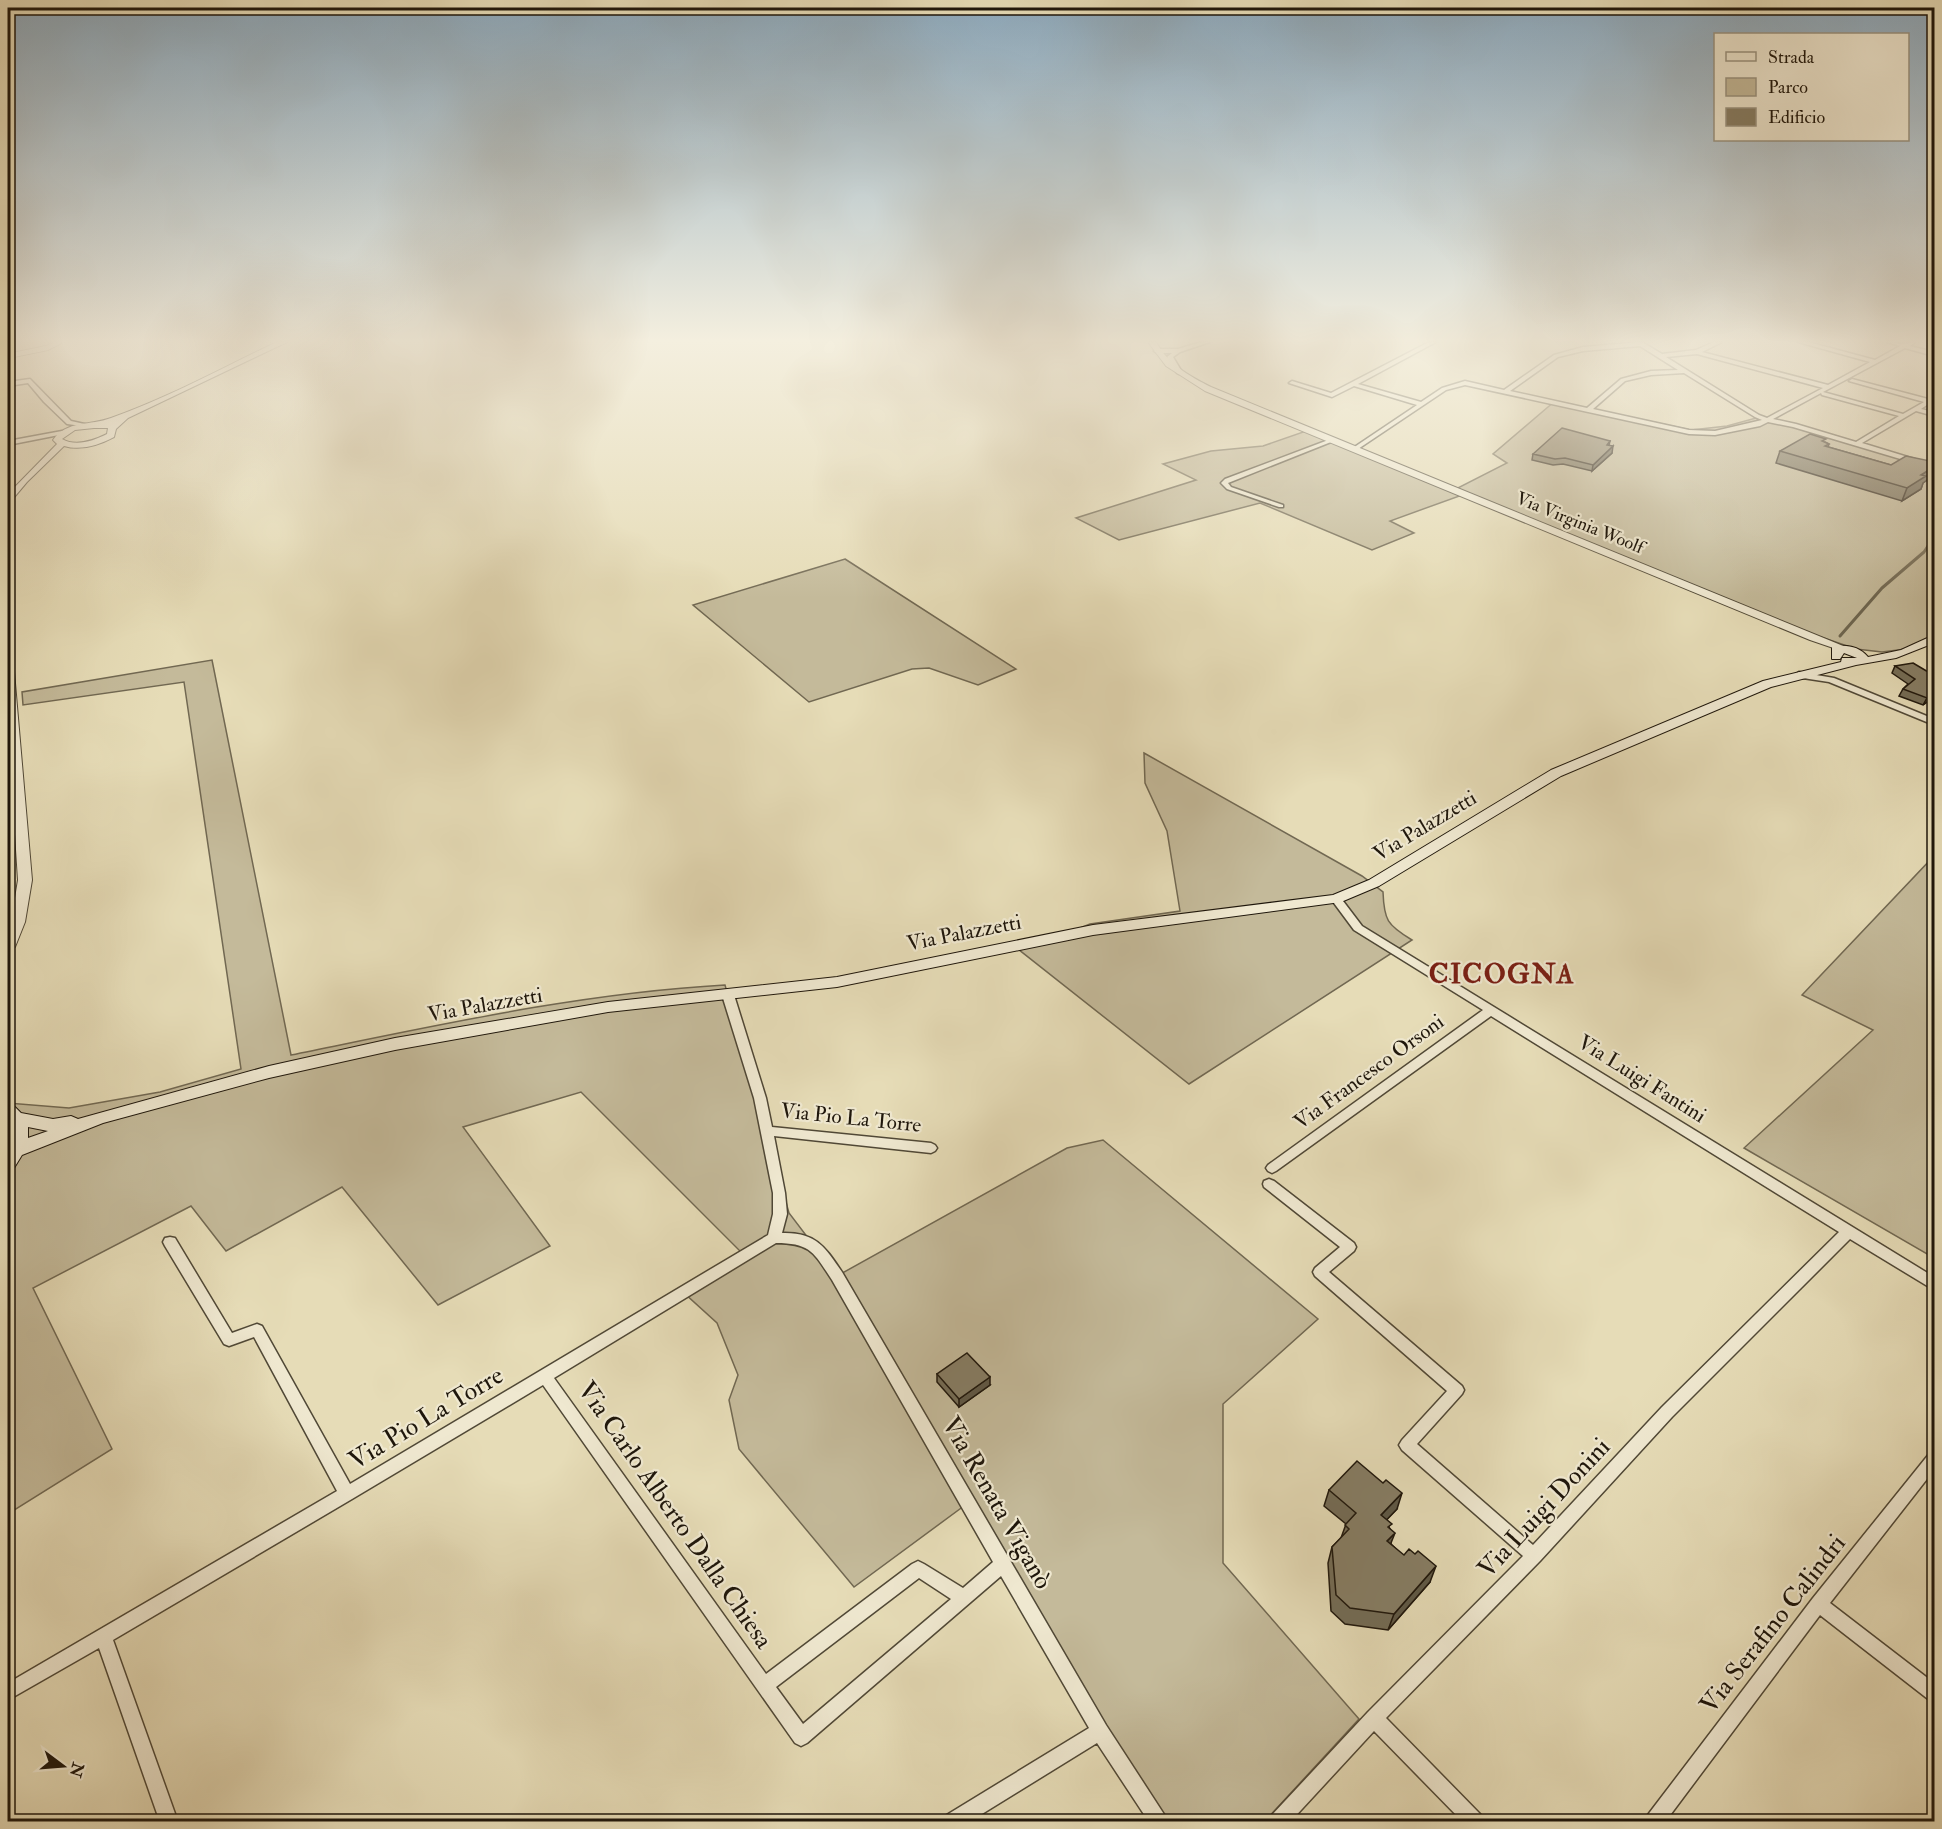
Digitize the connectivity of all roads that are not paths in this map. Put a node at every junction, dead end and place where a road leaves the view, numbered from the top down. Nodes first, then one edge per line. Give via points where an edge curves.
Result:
1 (60, 427) edge
2 (83, 427) edge
3 (1302, 427) edge
4 (1387, 427) edge
5 (1669, 427) edge
6 (1678, 427) edge
7 (1721, 427) edge
8 (1743, 427) edge
9 (1802, 427) edge
10 (1885, 427) edge
11 (112, 428) edge
12 (1707, 430) junction
13 (1689, 432) junction
14 (64, 434) junction
15 (1333, 440) junction
16 (8, 444) edge
17 (1857, 444) junction
18 (78, 445) junction
19 (1355, 449) junction
20 (49, 458) junction
21 (1933, 465) edge
22 (8, 499) edge
23 (1281, 506) dead end
24 (1814, 638) junction
25 (1935, 638) edge
26 (1835, 654) junction
27 (1855, 656) junction
28 (8, 660) edge
29 (1823, 669) junction
30 (1798, 674) junction
31 (1831, 680) junction
32 (1935, 722) edge
33 (1336, 899) junction
34 (8, 947) edge
35 (728, 995) junction
36 (1491, 1010) junction
37 (12, 1114) edge
38 (98, 1118) junction
39 (766, 1131) junction
40 (932, 1148) dead end
41 (12, 1156) edge
42 (1272, 1168) dead end
43 (1269, 1184) dead end
44 (1849, 1231) junction
45 (774, 1238) junction
46 (170, 1242) dead end
47 (1935, 1284) edge
48 (544, 1375) junction
49 (1935, 1459) edge
50 (347, 1494) junction
51 (1534, 1556) junction
52 (1004, 1563) junction
53 (964, 1598) junction
54 (1819, 1604) junction
55 (103, 1636) junction
56 (764, 1686) junction
57 (8, 1692) edge
58 (1935, 1693) edge
59 (1374, 1718) junction
60 (1100, 1731) junction
61 (169, 1821) edge
62 (951, 1821) edge
63 (1160, 1821) edge
64 (1277, 1821) edge
65 (1476, 1821) edge
66 (1653, 1821) edge

1 - 14 street
2 - 14 street
3 - 15 street, Via Virginia Woolf
4 - 19 street
5 - 13 street
6 - 12 street
7 - 12 street
8 - 13 street via 1715,433
9 - 17 street
10 - 17 street
11 - 18 street via 106,438
12 - 13 street
14 - 16 street
14 - 18 street
14 - 20 street
15 - 19 street, Via Virginia Woolf
15 - 23 street via 1224,483 1228,488
17 - 21 street
18 - 20 street
19 - 24 street, Via Virginia Woolf
20 - 22 street
24 - 26 street, Via Virginia Woolf
24 - 27 street, Via Virginia Woolf
25 - 27 main road, Via Palazzetti via 1922,647 1889,655
26 - 27 main road
26 - 30 main road, Via Palazzetti
27 - 29 main road, Via Palazzetti
28 - 34 street via 25,880 18,922
29 - 30 main road, Via Palazzetti
29 - 31 street
30 - 31 street, Via Palazzetti
30 - 33 main road, Via Palazzetti via 1556,773 1374,883
31 - 32 street, Via Palazzetti
33 - 35 main road, Via Palazzetti via 1093,930 837,982
33 - 36 street, Via Luigi Fantini via 1358,928
35 - 38 main road, Via Palazzetti via 608,1007 396,1044 269,1072
35 - 39 street, Via Pio La Torre via 760,1098
36 - 42 street, Via Francesco Orsoni
36 - 44 street, Via Luigi Fantini
37 - 38 main road, Via Palazzetti via 53,1125
37 - 41 main road, Via Palazzetti via 21,1133
38 - 41 main road, Via Palazzetti
39 - 40 street, Via Pio La Torre
39 - 45 street, Via Pio La Torre via 779,1193 780,1214
43 - 51 street via 1349,1247 1320,1272 1457,1390 1407,1445
44 - 47 street, Via Luigi Fantini
44 - 51 street, Via Luigi Donini via 1667,1412
45 - 48 street, Via Pio La Torre
45 - 52 street, Via Renata Viganò via 794,1237 816,1245 869,1328
46 - 50 street via 229,1340 257,1330
48 - 50 street, Via Pio La Torre
48 - 56 street, Via Carlo Alberto Dalla Chiesa
49 - 54 street, Via Serafino Calindri
50 - 55 street, Via Pio La Torre
51 - 59 street, Via Luigi Donini
52 - 53 street, Via Carlo Alberto Dalla Chiesa
52 - 60 street, Via Renata Viganò
53 - 56 street, Via Carlo Alberto Dalla Chiesa via 918,1569
53 - 56 street, Via Carlo Alberto Dalla Chiesa via 801,1737
54 - 58 street
54 - 66 street, Via Serafino Calindri
55 - 57 street, Via Pio La Torre
55 - 61 street
59 - 64 street, Via Luigi Donini
59 - 65 street
60 - 62 street
60 - 63 street, Via Renata Viganò

